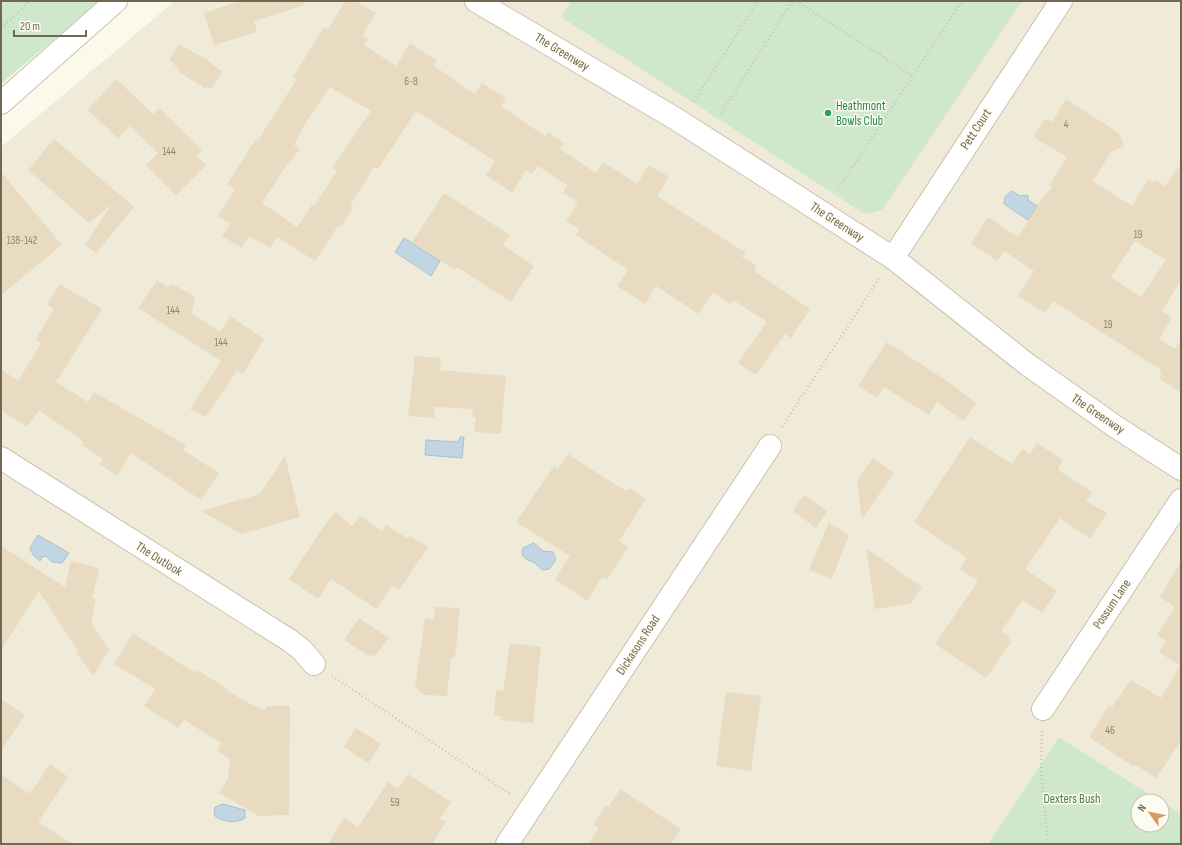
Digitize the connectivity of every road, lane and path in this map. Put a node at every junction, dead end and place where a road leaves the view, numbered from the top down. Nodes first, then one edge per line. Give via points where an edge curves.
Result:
1 (30, 1) edge
2 (116, 1) edge
3 (476, 1) edge
4 (758, 1) edge
5 (792, 1) edge
6 (796, 1) edge
7 (962, 1) edge
8 (1061, 1) edge
9 (1, 28) edge
10 (913, 76) junction
11 (694, 101) dead end
12 (1, 103) edge
13 (721, 114) dead end
14 (838, 191) dead end
15 (893, 258) junction
16 (770, 446) joint
17 (1, 458) edge
18 (1181, 469) edge
19 (1181, 500) edge
20 (314, 664) joint
21 (1042, 709) joint
22 (531, 808) junction
23 (508, 844) edge
24 (1048, 844) edge

1 - 9 path
2 - 12 street
3 - 15 street, The Greenway via 676,119
4 - 11 path
5 - 13 path
6 - 10 path
7 - 10 path
8 - 15 street, Pett Court
10 - 14 path
15 - 16 path
15 - 18 street, The Greenway via 1028,366
16 - 22 street, Dickasons Road
17 - 20 street, The Outlook via 289,640
19 - 21 street, Possum Lane
20 - 22 path
21 - 24 path via 1041,772
22 - 23 street, Dickasons Road

